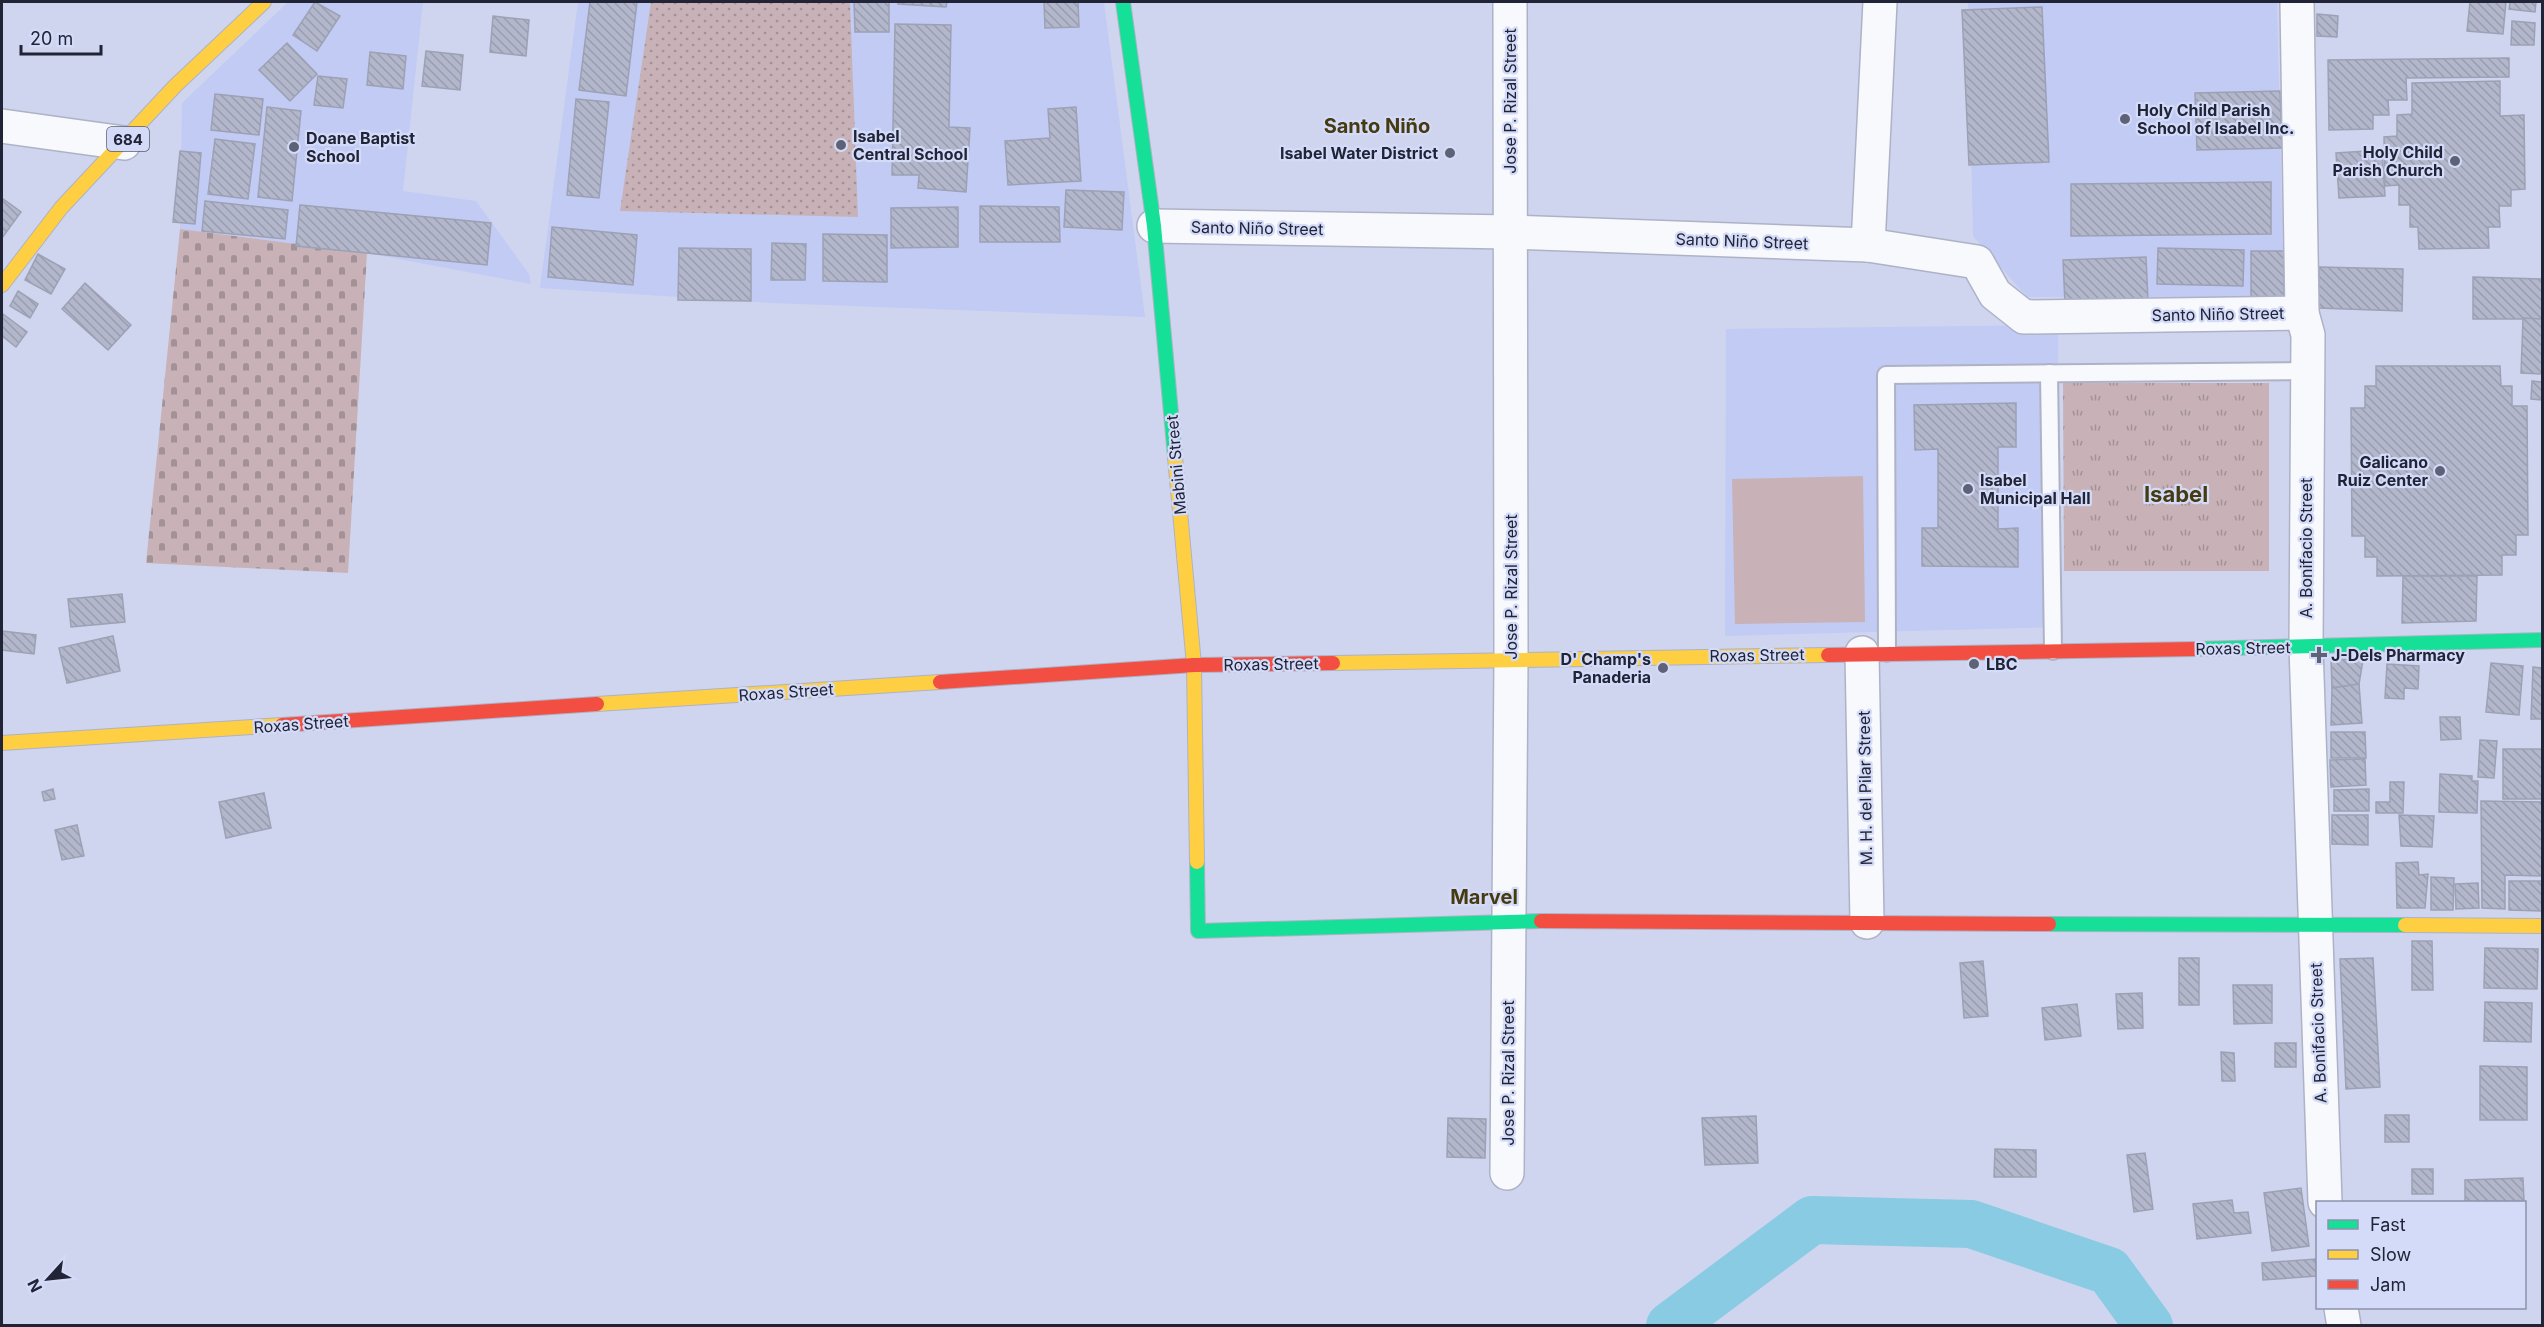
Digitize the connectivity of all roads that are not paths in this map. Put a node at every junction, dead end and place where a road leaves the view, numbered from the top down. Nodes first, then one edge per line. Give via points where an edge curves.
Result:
1 (264, 2) edge
2 (1124, 2) edge
3 (1510, 2) edge
4 (1880, 2) edge
5 (2297, 2) edge
6 (2, 126) edge
7 (124, 143) junction
8 (1155, 226) junction
9 (1510, 232) junction
10 (1868, 245) junction
11 (2, 285) edge
12 (2302, 313) junction
13 (2307, 371) junction
14 (2049, 373) junction
15 (2542, 640) edge
16 (2306, 647) junction
17 (2053, 651) junction
18 (1875, 653) junction
19 (1511, 659) junction
20 (1194, 665) junction
21 (2, 743) edge
22 (1509, 921) junction
23 (1867, 922) junction
24 (2313, 923) junction
25 (2542, 926) edge
26 (1507, 1173) dead end
27 (2325, 1201) edge
28 (2341, 1309) edge
29 (2344, 1326) edge

1 - 7 main road, 684 via 175,86
2 - 8 main road, Mabini Street
3 - 9 street, Jose P. Rizal Street
4 - 10 street
5 - 12 street, A. Bonifacio Street
6 - 7 street
7 - 11 main road, 684 via 61,208
8 - 9 street, Santo Niño Street
8 - 20 main road, Mabini Street
9 - 10 street, Santo Niño Street
9 - 19 street, Jose P. Rizal Street
10 - 12 street, Santo Niño Street via 1977,262 1995,294 2024,318
12 - 13 street, A. Bonifacio Street via 2308,335
13 - 14 lane
13 - 16 street, A. Bonifacio Street
14 - 17 lane
14 - 18 lane via 1886,375
15 - 16 main road, Roxas Street
16 - 17 main road, Roxas Street
16 - 24 street, A. Bonifacio Street
17 - 18 main road, Roxas Street
18 - 19 main road, Roxas Street
18 - 23 street, M. H. del Pilar Street
19 - 20 main road, Roxas Street
19 - 22 street, Jose P. Rizal Street
20 - 21 main road, Roxas Street
20 - 22 main road, Mabini Street via 1198,931
22 - 23 main road
22 - 26 street, Jose P. Rizal Street
23 - 24 main road
24 - 25 main road
24 - 27 street, A. Bonifacio Street
28 - 29 street

